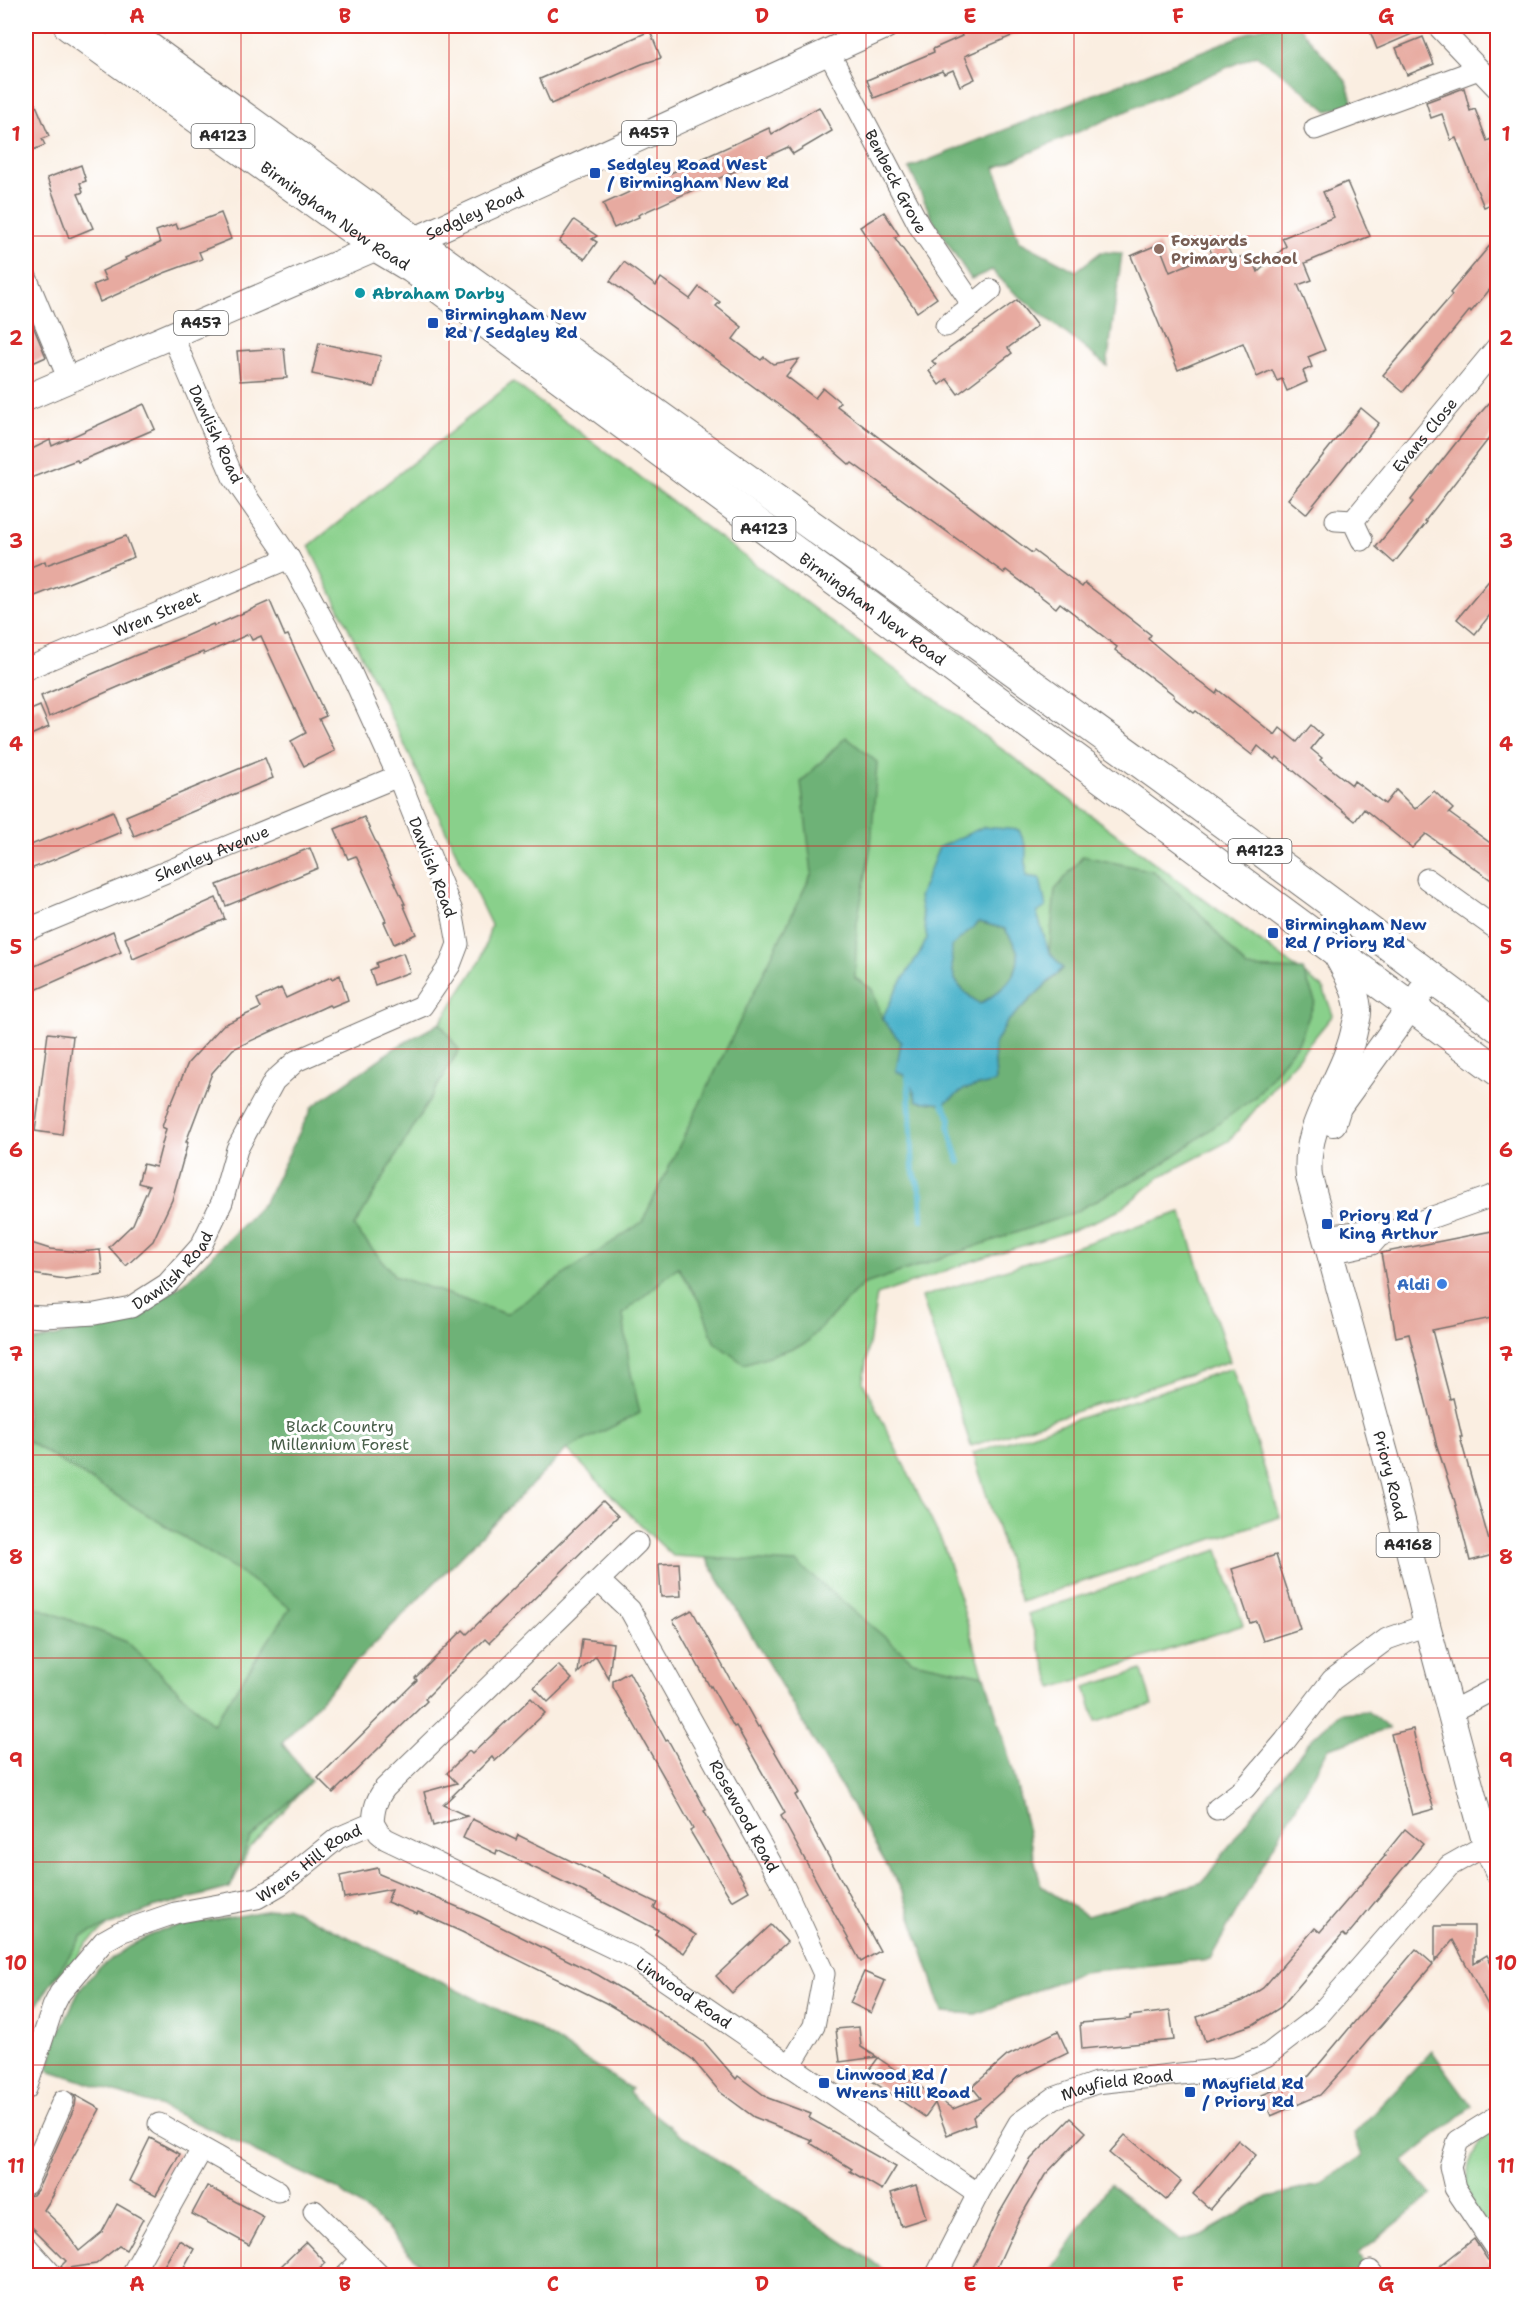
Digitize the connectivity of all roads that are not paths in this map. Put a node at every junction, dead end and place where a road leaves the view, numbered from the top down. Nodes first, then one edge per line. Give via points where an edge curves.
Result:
1 (69, 26) edge
2 (120, 26) edge
3 (885, 26) edge
4 (1438, 26) edge
5 (853, 32) edge
6 (828, 51) junction
7 (1479, 69) junction
8 (1497, 89) edge
9 (1315, 129) dead end
10 (413, 241) junction
11 (377, 247) junction
12 (26, 277) edge
13 (991, 290) dead end
14 (974, 305) junction
15 (946, 326) dead end
16 (172, 336) junction
17 (1497, 346) edge
18 (69, 380) junction
19 (26, 398) edge
20 (1350, 527) dead end
21 (289, 558) junction
22 (26, 669) edge
23 (398, 776) junction
24 (1427, 879) dead end
25 (26, 930) edge
26 (1497, 930) edge
27 (1333, 949) junction
28 (1432, 977) junction
29 (1410, 1006) junction
30 (1497, 1027) edge
31 (1497, 1071) edge
32 (1497, 1194) edge
33 (1326, 1236) junction
34 (26, 1316) edge
35 (637, 1543) dead end
36 (600, 1581) junction
37 (1427, 1624) junction
38 (1497, 1688) edge
39 (1450, 1712) junction
40 (1217, 1809) dead end
41 (374, 1823) junction
42 (1486, 1845) junction
43 (1497, 1871) edge
44 (790, 2066) junction
45 (26, 2089) edge
46 (63, 2101) dead end
47 (1497, 2115) edge
48 (159, 2124) dead end
49 (202, 2149) junction
50 (26, 2184) edge
51 (278, 2191) dead end
52 (978, 2194) junction
53 (315, 2211) dead end
54 (26, 2246) edge
55 (1497, 2252) edge
56 (363, 2259) junction
57 (53, 2276) edge
58 (131, 2276) edge
59 (346, 2276) edge
60 (380, 2276) edge
61 (936, 2276) edge

1 - 11 highway, Birmingham New Road / A4123
2 - 10 highway, Birmingham New Road / A4123
3 - 5 main road, Sedgley Road / A457
4 - 7 street
5 - 6 main road, Sedgley Road / A457
6 - 10 main road, Sedgley Road / A457
6 - 14 street, Benbeck Grove via 920,226
7 - 8 street
7 - 9 street
10 - 11 main road, Sedgley Road / A457
10 - 28 highway, Birmingham New Road / A4123
11 - 16 main road, Sedgley Road / A457
11 - 27 highway, Birmingham New Road / A4123 via 412,268
12 - 18 street
13 - 14 street
14 - 15 street
16 - 18 main road, Sedgley Road / A457
16 - 21 street, Dawlish Road via 233,477
17 - 20 street, Evans Close
18 - 19 main road, Sedgley Road / A457
21 - 22 street, Wren Street
21 - 23 street, Dawlish Road via 348,666
23 - 25 street, Shenley Avenue
23 - 34 street, Dawlish Road via 452,911 458,944 439,983 422,1006 296,1061 274,1081 237,1149 222,1202 201,1246 167,1284 131,1307 95,1314
24 - 26 street
27 - 29 highway, Birmingham New Road / A4123
27 - 33 main road, Priory Road / A4168 via 1349,978 1358,1010 1352,1043 1322,1106 1308,1162
28 - 29 main road, Priory Road / A4168
28 - 30 highway, Birmingham New Road / A4123
29 - 31 highway, Birmingham New Road / A4123
29 - 33 main road, Priory Road / A4168 via 1338,1107 1324,1148
32 - 33 street via 1379,1236 1372,1245
33 - 37 main road, Priory Road / A4168
35 - 36 street, Wrens Hill Road
36 - 41 street, Wrens Hill Road via 385,1788 374,1807
36 - 44 street, Rosewood Road via 630,1610 783,1885 824,1974 814,2026
37 - 39 main road, Priory Road / A4168
37 - 40 street via 1388,1639 1332,1680 1245,1788
38 - 39 street
39 - 42 main road, Priory Road / A4168
41 - 44 street, Linwood Road via 386,1839 630,1956
41 - 45 street, Wrens Hill Road via 339,1838 257,1898 175,1913 104,1941 60,1993
42 - 43 main road, Priory Road / A4168
42 - 52 street, Mayfield Road via 1449,1866 1318,2016 1266,2056 1236,2068 1096,2083 1054,2098 1019,2123
44 - 52 street, Linwood Road
46 - 50 street
47 - 55 street via 1458,2141 1449,2166 1455,2188
48 - 49 street
49 - 51 street
49 - 58 street
52 - 61 street, Mayfield Road
53 - 56 street
54 - 57 street
56 - 59 street
56 - 60 street

